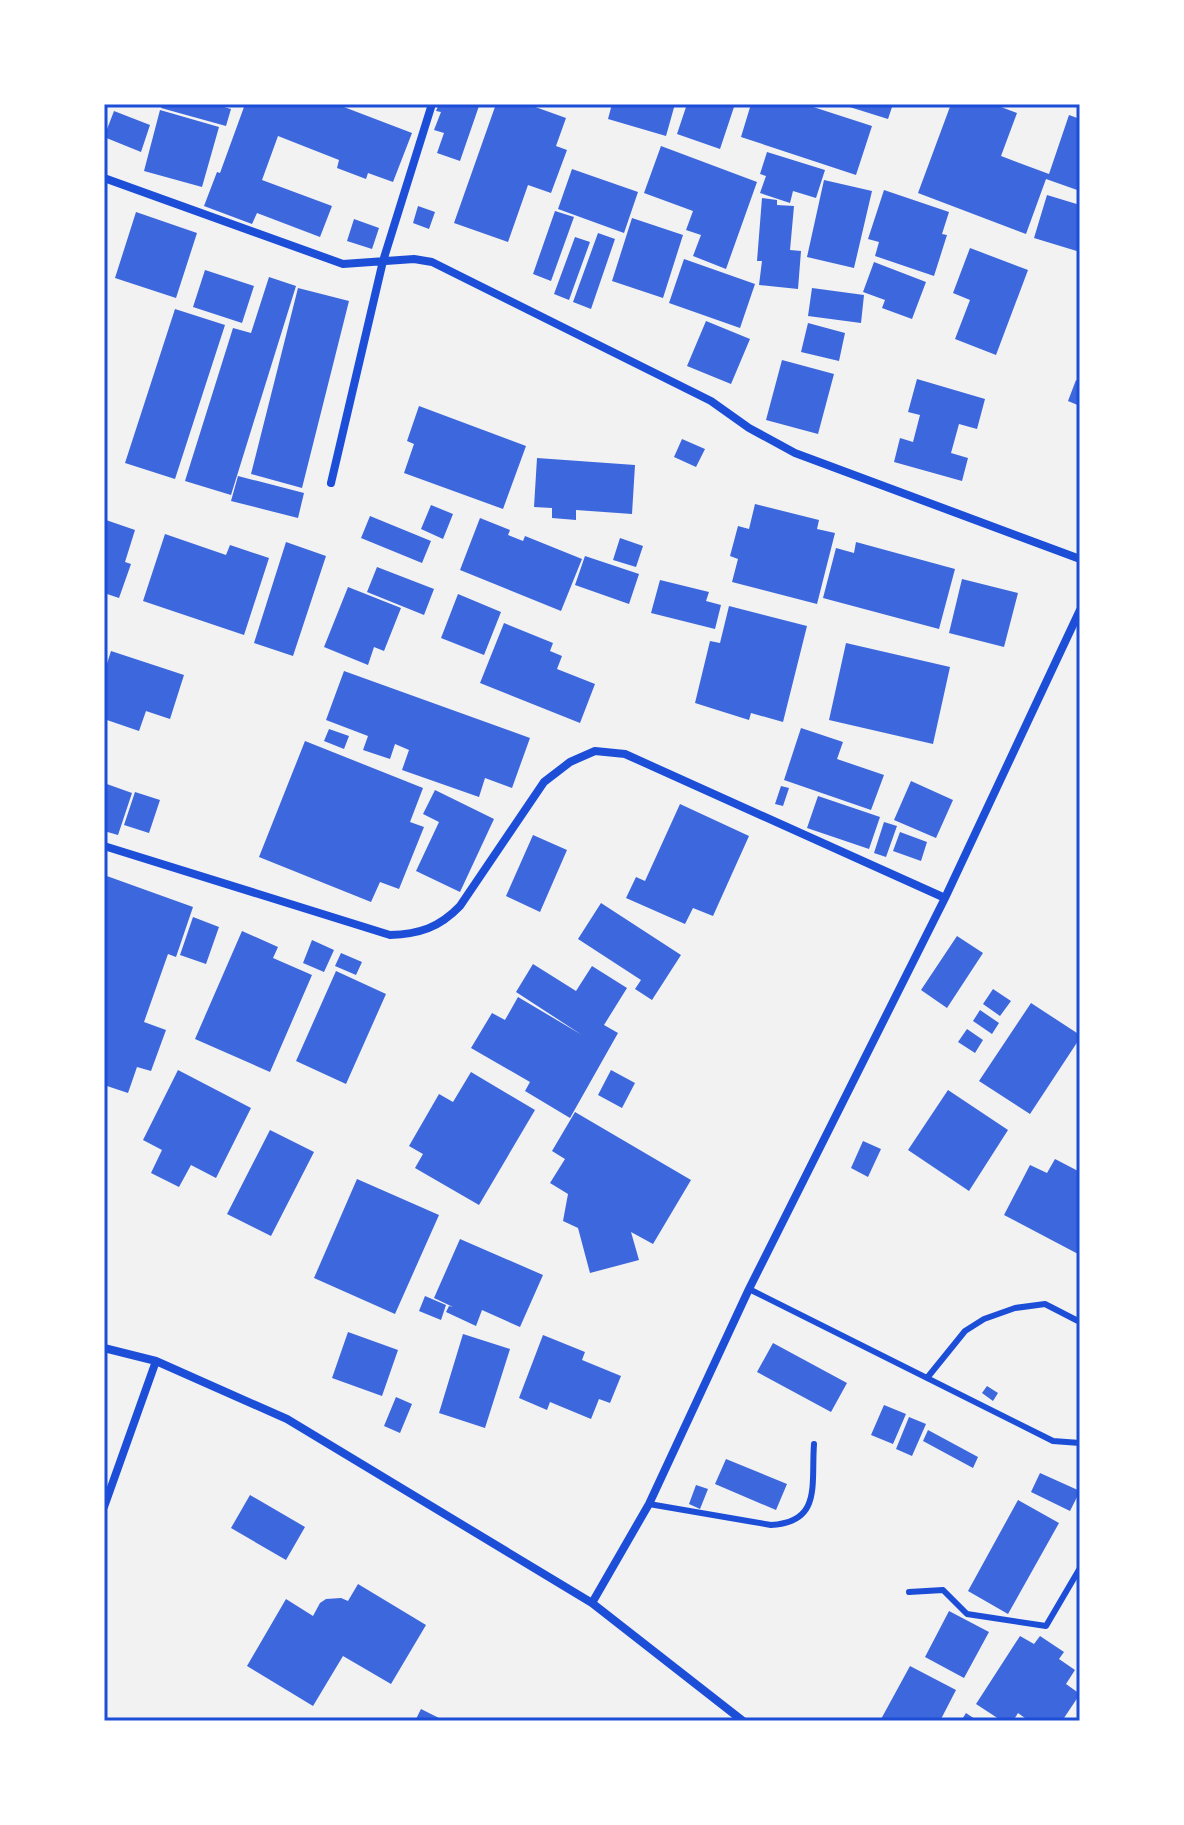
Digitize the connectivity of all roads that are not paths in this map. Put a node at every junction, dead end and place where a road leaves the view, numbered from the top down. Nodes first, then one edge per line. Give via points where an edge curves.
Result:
1 (432, 104) edge
2 (104, 178) edge
3 (383, 261) junction
4 (331, 483) dead end
5 (1080, 559) edge
6 (1080, 610) edge
7 (104, 846) edge
8 (945, 898) junction
9 (749, 1289) junction
10 (1080, 1322) edge
11 (104, 1348) edge
12 (156, 1361) junction
13 (927, 1378) junction
14 (1080, 1443) edge
15 (814, 1444) dead end
16 (649, 1504) junction
17 (104, 1507) edge
18 (1080, 1568) edge
19 (909, 1592) dead end
20 (592, 1603) junction
21 (743, 1721) edge

1 - 3 street
2 - 3 street via 343,264
3 - 4 street
3 - 5 street via 432,262 711,401 795,453
6 - 8 street
7 - 8 street via 390,935 416,934 449,918 460,906 544,782 595,751 625,754
8 - 9 street
9 - 13 lane
9 - 16 street
10 - 13 lane via 1045,1304 984,1319 965,1331
11 - 12 street
12 - 17 street
12 - 20 street via 287,1419
13 - 14 lane via 1053,1441
15 - 16 lane via 810,1505 801,1518 787,1524
16 - 20 street
18 - 19 lane via 1046,1626 967,1614 943,1590
20 - 21 street

